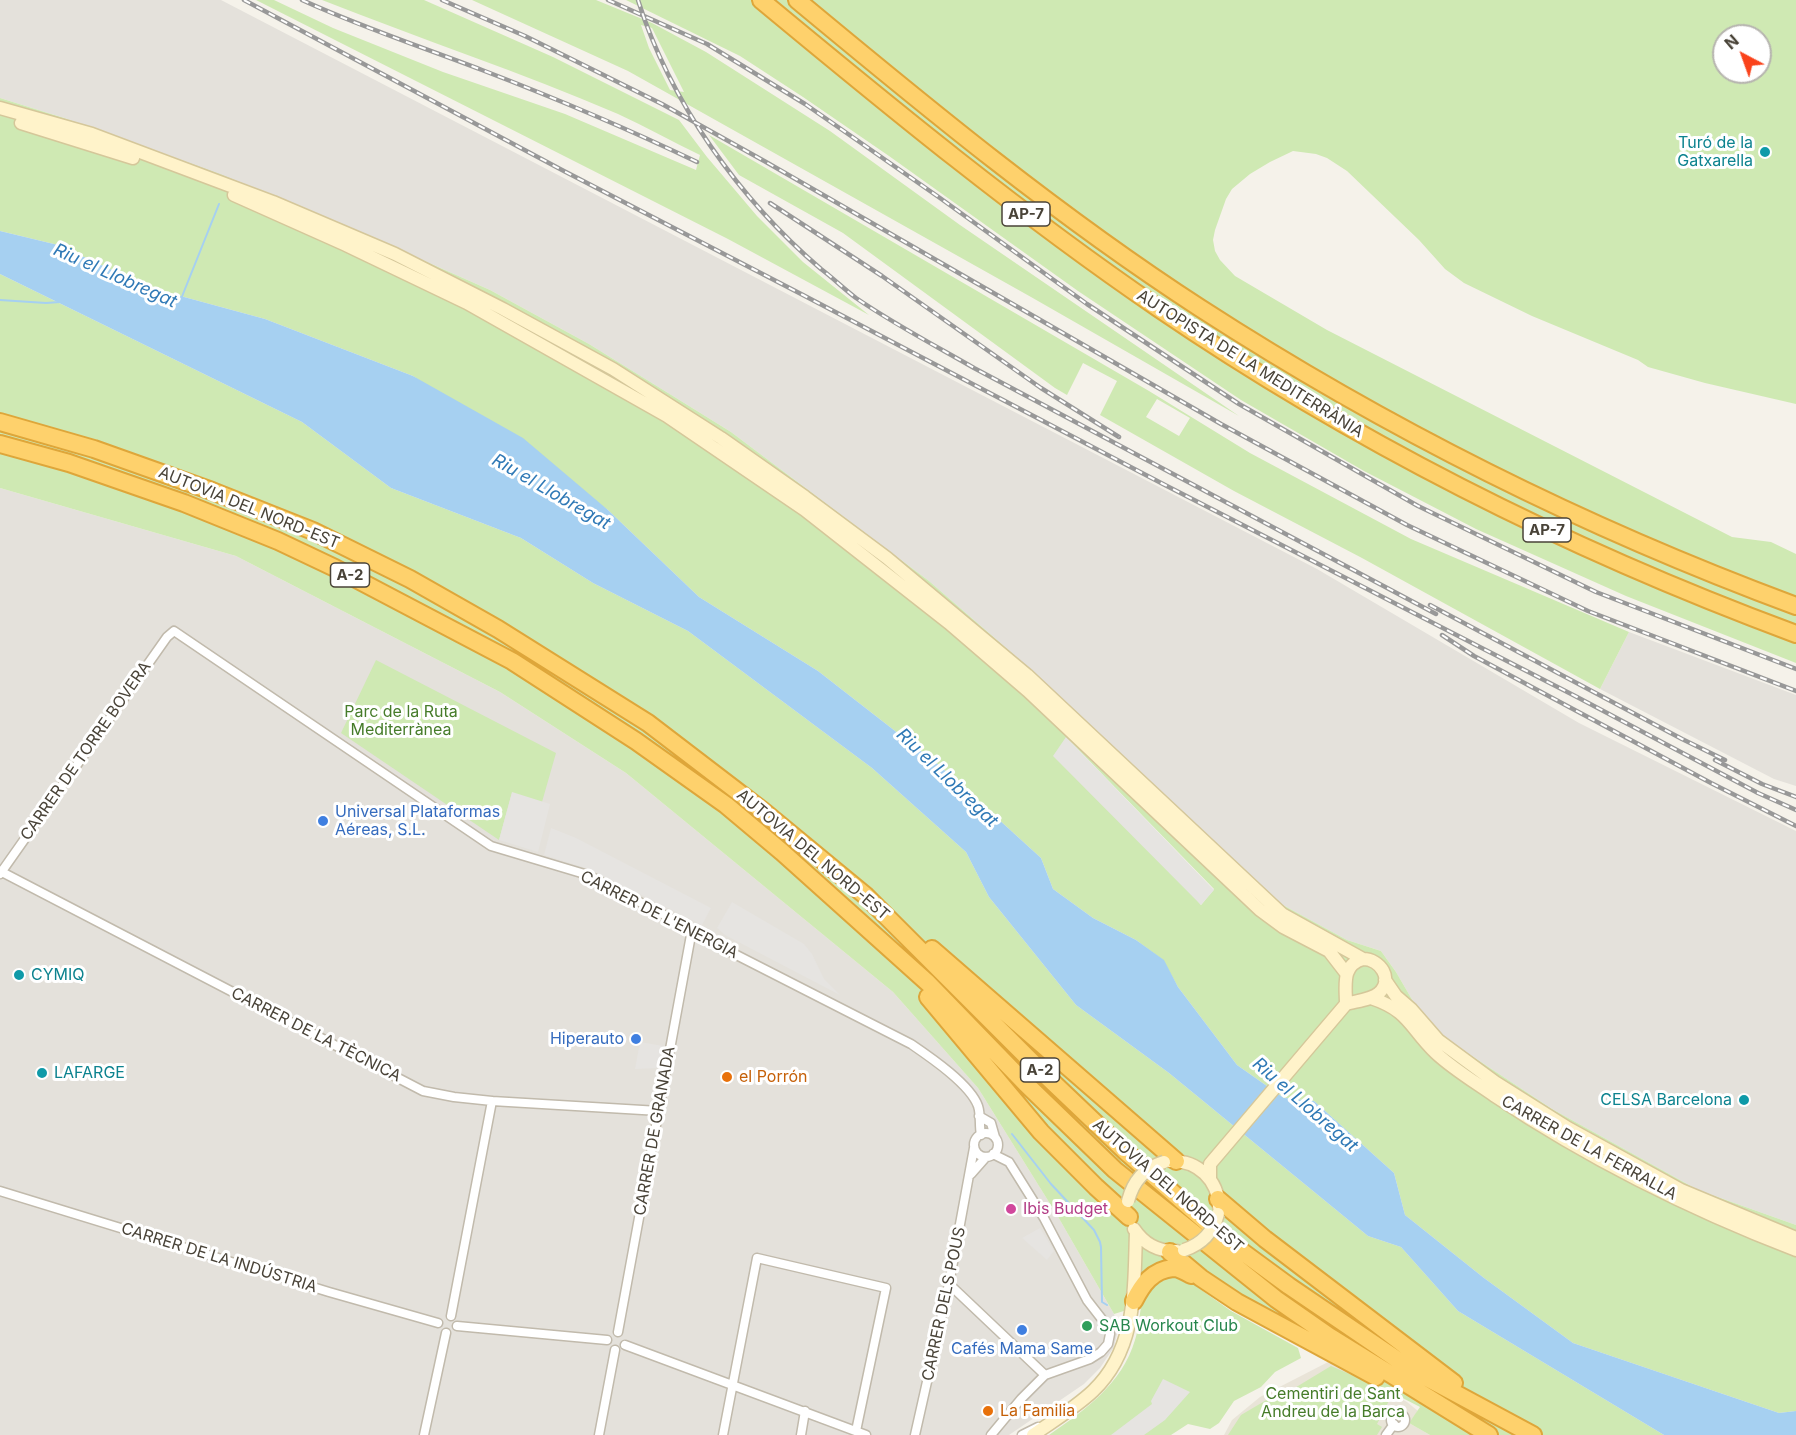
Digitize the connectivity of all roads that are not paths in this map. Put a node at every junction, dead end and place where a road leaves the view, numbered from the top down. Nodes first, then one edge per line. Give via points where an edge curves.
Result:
1 (760, 0) edge
2 (797, 0) edge
3 (0, 108) edge
4 (0, 116) edge
5 (0, 422) edge
6 (0, 444) edge
7 (1796, 606) edge
8 (174, 631) joint
9 (1796, 634) edge
10 (0, 872) edge
11 (866, 896) junction
12 (695, 931) junction
13 (888, 947) junction
14 (1363, 959) junction
15 (1346, 979) junction
16 (1385, 980) junction
17 (1367, 998) junction
18 (1346, 1004) junction
19 (492, 1101) junction
20 (659, 1111) junction
21 (979, 1116) junction
22 (981, 1135) junction
23 (994, 1137) junction
24 (974, 1148) junction
25 (990, 1156) junction
26 (1170, 1161) junction
27 (1210, 1164) junction
28 (1195, 1166) junction
29 (971, 1174) junction
30 (1210, 1179) junction
31 (0, 1191) edge
32 (1218, 1207) junction
33 (1131, 1217) junction
34 (1796, 1238) edge
35 (1170, 1250) junction
36 (1796, 1250) edge
37 (1135, 1268) junction
38 (1201, 1278) junction
39 (950, 1284) junction
40 (1134, 1301) junction
41 (451, 1316) junction
42 (438, 1323) junction
43 (457, 1326) junction
44 (618, 1332) junction
45 (446, 1334) junction
46 (607, 1340) junction
47 (625, 1345) junction
48 (615, 1350) junction
49 (1045, 1375) junction
50 (732, 1384) junction
51 (805, 1411) junction
52 (1495, 1414) junction
53 (1461, 1418) junction
54 (1052, 1421) junction
55 (856, 1431) junction
56 (424, 1435) edge
57 (599, 1435) edge
58 (723, 1435) edge
59 (801, 1435) edge
60 (866, 1435) edge
61 (915, 1435) edge
62 (991, 1435) edge
63 (1022, 1435) edge
64 (1033, 1435) edge
65 (1386, 1435) edge
66 (1397, 1435) edge
67 (1489, 1435) edge
68 (1533, 1435) edge

1 - 9 highway, AUTOPISTA DE LA MEDITERRÀNIA / AP-7 via 1017,207 1258,373 1365,436 1515,514 1657,579
2 - 7 highway, AUTOPISTA DE LA MEDITERRÀNIA / AP-7 via 1054,206 1260,346 1524,491 1637,543
3 - 14 street via 92,134 273,202 395,254 613,369 721,438 887,558 1026,675 1274,907
4 - 15 street via 213,186 336,240 467,303 667,416 805,510 949,623 1076,734 1260,910 1329,951
5 - 11 highway, AUTOVIA DEL NORD-EST / A-2 via 94,449 212,491 313,531 410,579 648,723
6 - 13 highway, AUTOVIA DEL NORD-EST / A-2 via 184,502 278,541 512,661 726,805
8 - 10 street, CARRER DE TORRE BOVERA
8 - 12 street, CARRER DE L'ENERGIA via 491,846 588,875
10 - 19 street, CARRER DE LA TÈCNICA via 423,1091
11 - 26 highway via 937,953
11 - 52 highway, AUTOVIA DEL NORD-EST / A-2 via 1043,1073 1229,1242 1414,1371
12 - 20 street, CARRER DE GRANADA
12 - 21 street, CARRER DE L'ENERGIA via 911,1044 940,1064 971,1095
13 - 33 highway via 1041,1132
13 - 53 highway, AUTOVIA DEL NORD-EST / A-2 via 1115,1170 1276,1299
14 - 15 street via 1354,962
14 - 16 street via 1379,964
15 - 17 street via 1353,994
15 - 18 street
16 - 17 street via 1381,991
16 - 34 street, CARRER DE LA FERRALLA via 1438,1040 1568,1128 1681,1190
17 - 18 street
17 - 36 street, CARRER DE LA FERRALLA via 1389,1004 1459,1071 1574,1144 1682,1200
18 - 27 street
19 - 20 street, CARRER DE LA TÈCNICA
19 - 41 street
20 - 44 street, CARRER DE GRANADA
21 - 22 street, CARRER DE L'ENERGIA
21 - 23 street, CARRER DE L'ENERGIA via 991,1123
22 - 23 street
22 - 24 street
23 - 25 street via 997,1148
24 - 25 street via 978,1154
24 - 29 street, CARRER DELS POUS
25 - 29 street
25 - 49 street via 1010,1162 1110,1334 1108,1344 1090,1359
26 - 28 street
26 - 33 street, bridge via 1142,1173 1133,1186
27 - 28 street
27 - 30 street
28 - 30 street
29 - 39 street, CARRER DELS POUS
30 - 32 street
31 - 42 street, CARRER DE LA INDÚSTRIA
32 - 35 street, bridge via 1209,1234 1198,1245
32 - 52 highway
33 - 35 street via 1144,1241
33 - 37 street
35 - 37 street via 1143,1255
35 - 38 highway
37 - 40 street
38 - 40 highway via 1174,1268 1152,1275 1142,1284
38 - 53 highway via 1237,1302 1377,1378
39 - 49 street
39 - 61 street, CARRER DELS POUS
40 - 54 street via 1130,1325 1108,1374 1092,1392
41 - 42 street via 443,1316
41 - 43 street
42 - 45 street
43 - 45 street
43 - 46 street
44 - 46 street
44 - 47 street via 625,1337
45 - 56 street
46 - 48 street
47 - 48 street
47 - 50 street
48 - 57 street
49 - 62 street
50 - 51 street
50 - 55 street via 757,1258 886,1288
50 - 58 street
51 - 55 street
51 - 59 street
52 - 68 highway, AUTOVIA DEL NORD-EST / A-2
53 - 67 highway, AUTOVIA DEL NORD-EST / A-2
54 - 63 street
54 - 64 street
55 - 60 street
65 - 66 street via 1398,1425

